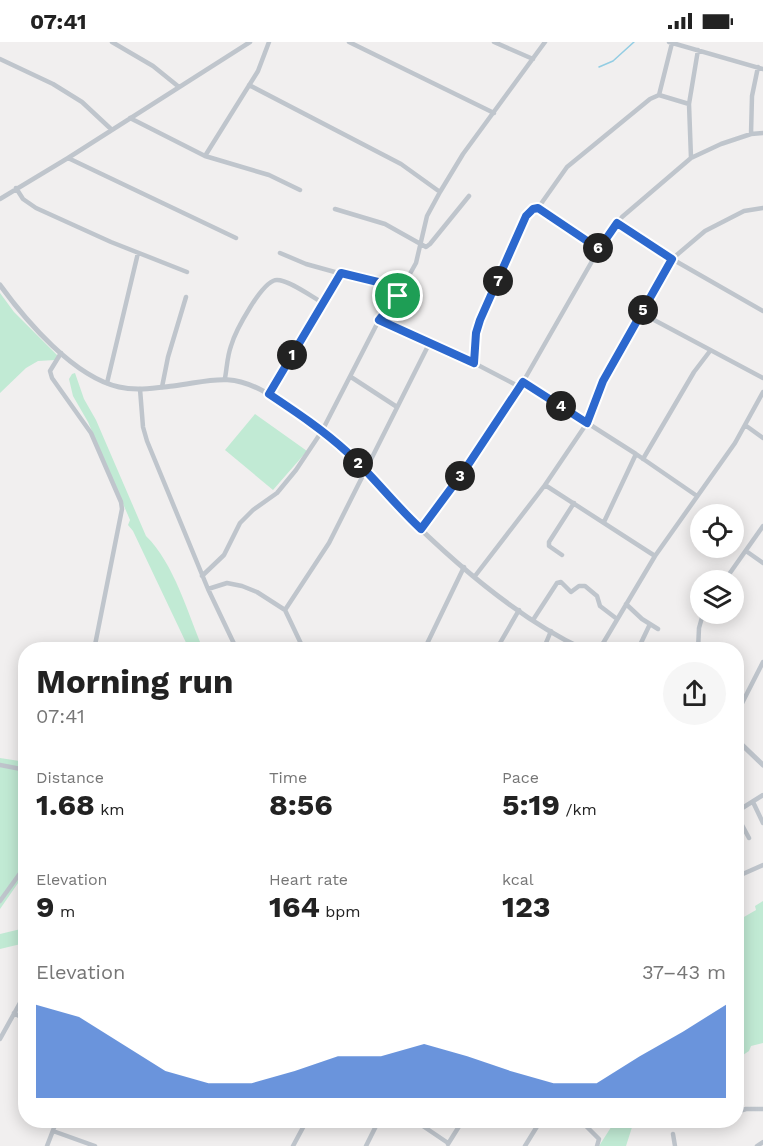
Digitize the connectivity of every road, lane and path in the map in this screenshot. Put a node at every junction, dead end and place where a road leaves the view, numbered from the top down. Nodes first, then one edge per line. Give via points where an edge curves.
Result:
1 (112, 42) edge
2 (250, 42) edge
3 (269, 42) edge
4 (349, 42) edge
5 (494, 42) edge
6 (545, 42) edge
7 (671, 42) edge
8 (698, 50) junction
9 (0, 59) edge
10 (534, 59) junction
11 (760, 68) edge
12 (249, 85) junction
13 (179, 87) junction
14 (659, 95) junction
15 (689, 104) junction
16 (494, 113) junction
17 (130, 118) junction
18 (112, 130) junction
19 (763, 133) edge
20 (751, 134) junction
21 (205, 156) junction
22 (68, 158) junction
23 (691, 158) junction
24 (16, 188) junction
25 (300, 190) dead end
26 (440, 192) junction
27 (469, 196) dead end
28 (0, 199) edge
29 (538, 208) junction
30 (763, 208) edge
31 (335, 209) dead end
32 (617, 223) junction
33 (237, 238) dead end
34 (421, 245) junction
35 (599, 249) junction
36 (138, 253) junction
37 (279, 253) dead end
38 (672, 259) junction
39 (187, 272) dead end
40 (341, 273) junction
41 (0, 285) edge
42 (398, 296) junction
43 (186, 297) dead end
44 (323, 303) junction
45 (763, 311) edge
46 (641, 313) junction
47 (379, 320) junction
48 (430, 342) junction
49 (710, 351) junction
50 (61, 352) junction
51 (474, 363) junction
52 (351, 377) junction
53 (225, 378) junction
54 (763, 378) edge
55 (107, 383) junction
56 (522, 385) junction
57 (162, 387) junction
58 (140, 389) junction
59 (763, 392) edge
60 (269, 394) junction
61 (397, 407) junction
62 (587, 423) junction
63 (746, 425) junction
64 (322, 430) junction
65 (763, 438) edge
66 (636, 454) junction
67 (643, 459) junction
68 (365, 469) junction
69 (545, 485) junction
70 (696, 496) junction
71 (574, 503) junction
72 (604, 522) junction
73 (763, 526) edge
74 (421, 529) junction
75 (746, 550) junction
76 (562, 555) dead end
77 (655, 556) junction
78 (763, 563) edge
79 (464, 567) junction
80 (732, 570) edge
81 (202, 576) junction
82 (475, 576) junction
83 (208, 589) junction
84 (626, 604) junction
85 (285, 610) junction
86 (519, 610) junction
87 (617, 619) junction
88 (533, 620) junction
89 (650, 624) junction
90 (700, 624) edge
91 (658, 629) dead end
92 (551, 631) junction
93 (96, 642) edge
94 (233, 642) edge
95 (300, 642) edge
96 (428, 642) edge
97 (501, 642) edge
98 (546, 642) edge
99 (571, 642) edge
100 (604, 642) edge
101 (641, 642) edge
102 (698, 642) edge
103 (763, 662) edge
104 (744, 699) edge
105 (744, 747) edge
106 (0, 765) edge
107 (763, 765) edge
108 (18, 768) edge
109 (763, 795) edge
110 (753, 802) junction
111 (744, 808) edge
112 (763, 823) edge
113 (744, 828) edge
114 (749, 838) dead end
115 (763, 865) edge
116 (744, 873) edge
117 (18, 876) edge
118 (0, 901) edge
119 (18, 1006) edge
120 (14, 1013) junction
121 (18, 1015) edge
122 (0, 1039) edge
123 (763, 1108) edge
124 (744, 1109) edge
125 (54, 1128) edge
126 (303, 1128) edge
127 (375, 1128) edge
128 (425, 1128) edge
129 (458, 1128) edge
130 (536, 1128) edge
131 (589, 1128) edge
132 (53, 1131) junction
133 (674, 1134) dead end
134 (763, 1142) edge
135 (448, 1145) edge
136 (46, 1146) edge
137 (95, 1146) edge
138 (293, 1146) edge
139 (366, 1146) edge
140 (525, 1146) edge
141 (597, 1146) edge
142 (675, 1146) edge
143 (756, 1146) edge

1 - 13 street
2 - 13 street
3 - 12 street
4 - 16 street
5 - 10 street
6 - 10 street
7 - 8 street
7 - 14 street
8 - 11 street
8 - 15 street
9 - 18 street via 82,102
10 - 16 street
11 - 20 street via 752,96
12 - 21 street
12 - 26 street via 401,164
13 - 17 street
14 - 15 street
14 - 29 street via 567,167
15 - 23 street
16 - 26 street
17 - 18 street
17 - 21 street
18 - 22 street
19 - 20 street
20 - 23 street
21 - 25 street via 269,175
22 - 24 street
22 - 33 street
23 - 32 street
24 - 28 street
24 - 36 street via 22,199 36,208
26 - 34 street via 427,216
27 - 34 street via 430,244
29 - 35 street
29 - 51 street via 526,216 480,320
30 - 38 street via 744,211 705,231
31 - 34 street via 385,224
32 - 35 street
32 - 38 street
34 - 42 street
35 - 56 street
36 - 39 street
36 - 55 street
37 - 40 street
38 - 45 street
38 - 46 street
40 - 42 street via 378,282
40 - 44 street
41 - 50 street
42 - 47 street
43 - 57 street
44 - 53 street via 284,282 271,282 237,331
44 - 60 street
46 - 49 street
46 - 62 street via 603,381
47 - 48 street
47 - 52 street
48 - 51 street
48 - 61 street
49 - 54 street
49 - 67 street
50 - 55 street via 92,377
50 - 93 street via 50,371 52,378 91,433 122,509
51 - 56 street
52 - 61 street
52 - 64 street
53 - 57 street
53 - 60 street
55 - 58 street
56 - 62 street
56 - 74 street
57 - 58 street
58 - 81 street via 142,427
59 - 63 street
60 - 64 street
61 - 68 street
62 - 66 street
62 - 69 street
63 - 65 street
63 - 70 street
64 - 68 street
64 - 81 street via 296,470 240,523 224,555
66 - 67 street
66 - 72 street
67 - 70 street
68 - 74 street
68 - 85 street via 329,543
69 - 71 street
69 - 82 street
70 - 77 street
71 - 72 street
71 - 76 street via 549,542
72 - 77 street
73 - 75 street
74 - 79 street
75 - 78 street
75 - 80 street
77 - 84 street
79 - 82 street
79 - 96 street
81 - 83 street
82 - 86 street
83 - 85 street via 226,583 243,586
83 - 94 street
84 - 87 street
84 - 89 street
85 - 95 street
86 - 88 street
86 - 97 street
87 - 88 street via 600,606 597,596 585,586 571,592 561,582
87 - 100 street
88 - 92 street
89 - 91 street
89 - 101 street
90 - 102 street
92 - 98 street
92 - 99 street
103 - 104 street
105 - 107 street
106 - 108 street
109 - 110 street
110 - 111 street
110 - 112 street
113 - 114 street
115 - 116 street
117 - 118 street
119 - 120 street
120 - 121 street
120 - 122 street
123 - 124 street
125 - 132 street
126 - 138 street
127 - 139 street
128 - 135 street
129 - 135 street
130 - 140 street
131 - 141 street via 599,1138
132 - 136 street
132 - 137 street
133 - 142 street
134 - 143 street

